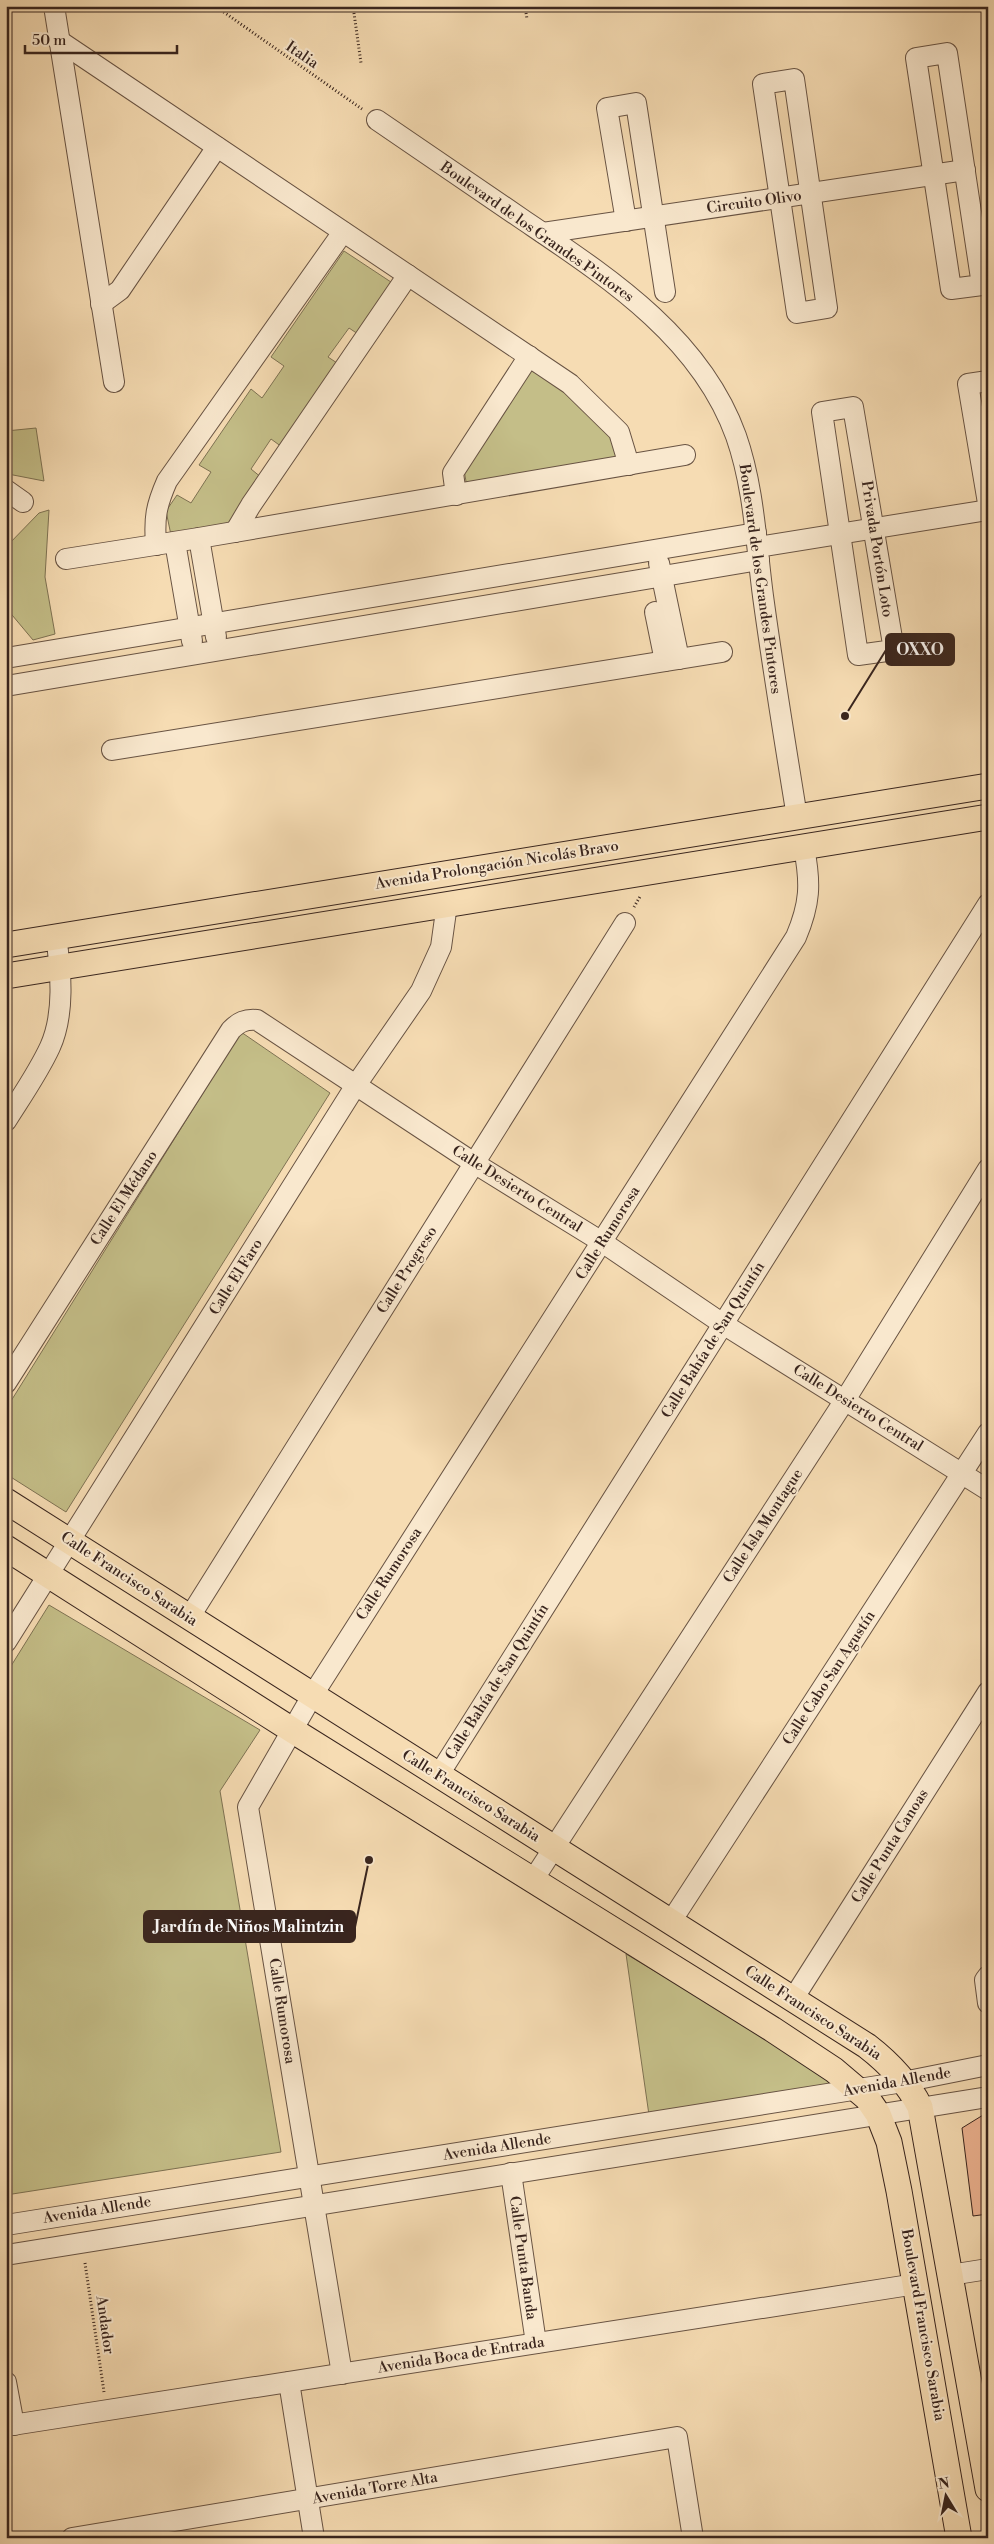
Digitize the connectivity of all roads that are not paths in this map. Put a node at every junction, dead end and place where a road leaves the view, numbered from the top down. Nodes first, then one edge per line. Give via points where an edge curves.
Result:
1 (54, 6) edge
2 (58, 40) junction
3 (377, 120) road end
4 (217, 147) junction
5 (965, 170) junction
6 (934, 175) junction
7 (811, 194) junction
8 (780, 198) junction
9 (654, 217) junction
10 (626, 221) junction
11 (343, 232) junction
12 (543, 233) junction
13 (408, 275) junction
14 (665, 292) dead end
15 (101, 304) junction
16 (529, 356) junction
17 (988, 381) edge
18 (114, 382) dead end
19 (685, 456) dead end
20 (629, 465) junction
21 (6, 490) edge
22 (456, 494) junction
23 (24, 502) dead end
24 (988, 503) edge
25 (988, 510) edge
26 (874, 528) junction
27 (235, 532) junction
28 (840, 534) junction
29 (200, 538) junction
30 (166, 544) junction
31 (757, 547) junction
32 (650, 551) junction
33 (66, 559) dead end
34 (655, 577) junction
35 (214, 624) junction
36 (190, 627) junction
37 (218, 649) junction
38 (722, 652) dead end
39 (194, 653) junction
40 (6, 658) edge
41 (672, 660) junction
42 (6, 686) edge
43 (112, 750) dead end
44 (988, 786) edge
45 (797, 817) junction
46 (988, 817) edge
47 (804, 848) junction
48 (447, 904) junction
49 (988, 904) edge
50 (625, 923) dead end
51 (56, 936) junction
52 (6, 945) edge
53 (60, 967) junction
54 (6, 976) edge
55 (248, 1019) joint
56 (356, 1085) junction
57 (6, 1121) edge
58 (474, 1163) junction
59 (988, 1169) edge
60 (602, 1242) junction
61 (723, 1324) junction
62 (6, 1383) edge
63 (845, 1400) junction
64 (988, 1433) edge
65 (962, 1474) junction
66 (988, 1490) edge
67 (6, 1501) edge
68 (70, 1542) junction
69 (6, 1548) edge
70 (48, 1575) junction
71 (189, 1618) junction
72 (6, 1642) edge
73 (988, 1692) edge
74 (312, 1696) junction
75 (292, 1730) junction
76 (438, 1776) junction
77 (554, 1848) junction
78 (533, 1880) junction
79 (670, 1922) junction
80 (988, 1976) edge
81 (793, 2000) junction
82 (988, 2002) edge
83 (988, 2064) edge
84 (903, 2082) junction
85 (856, 2089) junction
86 (988, 2097) edge
87 (920, 2107) junction
88 (878, 2114) junction
89 (511, 2173) junction
90 (310, 2176) junction
91 (314, 2205) junction
92 (6, 2225) edge
93 (6, 2255) edge
94 (988, 2269) edge
95 (950, 2275) junction
96 (916, 2284) junction
97 (536, 2343) junction
98 (342, 2374) junction
99 (6, 2382) edge
100 (289, 2382) junction
101 (10, 2425) edge
102 (988, 2488) edge
103 (307, 2500) junction
104 (72, 2538) edge
105 (314, 2538) edge
106 (693, 2538) edge
107 (959, 2538) edge

1 - 2 street
2 - 4 street
2 - 15 street
3 - 12 street, Boulevard de los Grandes Pintores
4 - 11 street
4 - 15 street via 120,290
5 - 6 street, Circuito Olivo
5 - 6 street via 982,285 951,289
5 - 6 street via 947,54 916,58
6 - 7 street, Circuito Olivo
7 - 8 street, Circuito Olivo
7 - 8 street via 827,308 797,313
7 - 8 street via 794,79 763,84
8 - 9 street, Circuito Olivo
9 - 10 street, Circuito Olivo
9 - 10 street via 636,103 607,108
9 - 14 street
10 - 12 street, Circuito Olivo
11 - 13 street
11 - 30 street via 167,481 154,521
12 - 31 street, Boulevard de los Grandes Pintores via 625,293 672,334 696,364 715,392 736,435 748,479
13 - 16 street
13 - 27 street
15 - 18 street
16 - 20 street via 570,384 619,432
16 - 22 street via 454,474
17 - 24 street via 968,384
19 - 20 street
20 - 22 street
21 - 23 street
22 - 27 street
25 - 26 street
26 - 28 street
26 - 28 street, Privada Portón Loto via 853,407 838,409 822,412
26 - 28 street, Privada Portón Loto via 894,650 858,655
27 - 29 street
28 - 31 street
29 - 30 street
29 - 35 street
30 - 33 street
30 - 36 street
31 - 32 street
31 - 34 street
31 - 45 street, Boulevard de los Grandes Pintores
32 - 34 street
32 - 35 street
34 - 37 street
34 - 41 street
35 - 36 street
35 - 37 street
36 - 39 street
36 - 40 street
37 - 39 street
38 - 41 street
39 - 42 street
41 - 43 street
44 - 45 main road, Avenida Prolongación Nicolás Bravo
45 - 47 main road
45 - 51 main road, Avenida Prolongación Nicolás Bravo
46 - 47 main road, Avenida Prolongación Nicolás Bravo
47 - 48 main road, Avenida Prolongación Nicolás Bravo
47 - 60 street, Calle Rumorosa via 810,878 808,900 796,937
48 - 53 main road, Avenida Prolongación Nicolás Bravo
48 - 56 street, Calle El Faro via 441,946 422,991
49 - 61 street, Calle Bahía de San Quintín
50 - 58 street, Calle Progreso
51 - 52 main road, Avenida Prolongación Nicolás Bravo
51 - 53 street
53 - 54 main road, Avenida Prolongación Nicolás Bravo
53 - 57 street via 57,1024 51,1046
55 - 56 street, Calle Desierto Central via 257,1020
55 - 62 street, Calle El Médano via 231,1030
56 - 58 street, Calle Desierto Central
56 - 68 street, Calle El Faro
58 - 60 street, Calle Desierto Central
58 - 71 street, Calle Progreso
59 - 63 street, Calle Isla Montague
60 - 61 street, Calle Desierto Central
60 - 74 street, Calle Rumorosa
61 - 63 street, Calle Desierto Central
61 - 76 street, Calle Bahía de San Quintín
63 - 65 street, Calle Desierto Central
63 - 77 street, Calle Isla Montague
64 - 65 street, Calle Cabo San Agustín
65 - 66 street, Calle Desierto Central
65 - 79 street, Calle Cabo San Agustín
67 - 68 main road, Calle Francisco Sarabia
68 - 70 street, Calle El Faro
68 - 71 main road, Calle Francisco Sarabia
69 - 70 main road
70 - 72 street, Calle El Faro
70 - 75 main road
71 - 74 main road, Calle Francisco Sarabia
73 - 81 street, Calle Punta Canoas
74 - 75 street, Calle Rumorosa
74 - 76 main road, Calle Francisco Sarabia
75 - 78 main road
75 - 90 street, Calle Rumorosa via 248,1807
76 - 77 main road, Calle Francisco Sarabia
77 - 78 street, Calle Isla Montague
77 - 79 main road, Calle Francisco Sarabia
78 - 85 main road via 780,2034
79 - 81 main road, Calle Francisco Sarabia
80 - 82 street via 985,1980
81 - 84 main road, Calle Francisco Sarabia via 867,2046 885,2060
83 - 84 street, Avenida Allende
84 - 85 street, Avenida Allende
84 - 87 main road, Calle Francisco Sarabia
85 - 88 main road via 868,2098
85 - 90 street, Avenida Allende
86 - 87 street, Avenida Allende
87 - 88 street, Avenida Allende
87 - 95 main road
88 - 89 street, Avenida Allende
88 - 96 main road, Boulevard Francisco Sarabia via 889,2142
89 - 91 street, Avenida Allende
89 - 97 street, Calle Punta Banda
90 - 91 street, Calle Rumorosa
90 - 92 street, Avenida Allende
91 - 93 street, Avenida Allende
91 - 98 street, Calle Rumorosa
94 - 95 street
95 - 102 main road
96 - 97 street, Avenida Boca de Entrada
96 - 107 main road, Boulevard Francisco Sarabia
97 - 98 street, Avenida Boca de Entrada
98 - 100 street, Avenida Boca de Entrada
99 - 101 street
100 - 101 street, Avenida Boca de Entrada
100 - 103 street
103 - 104 street, Avenida Torre Alta
103 - 105 street
103 - 106 street, Avenida Torre Alta via 677,2437

